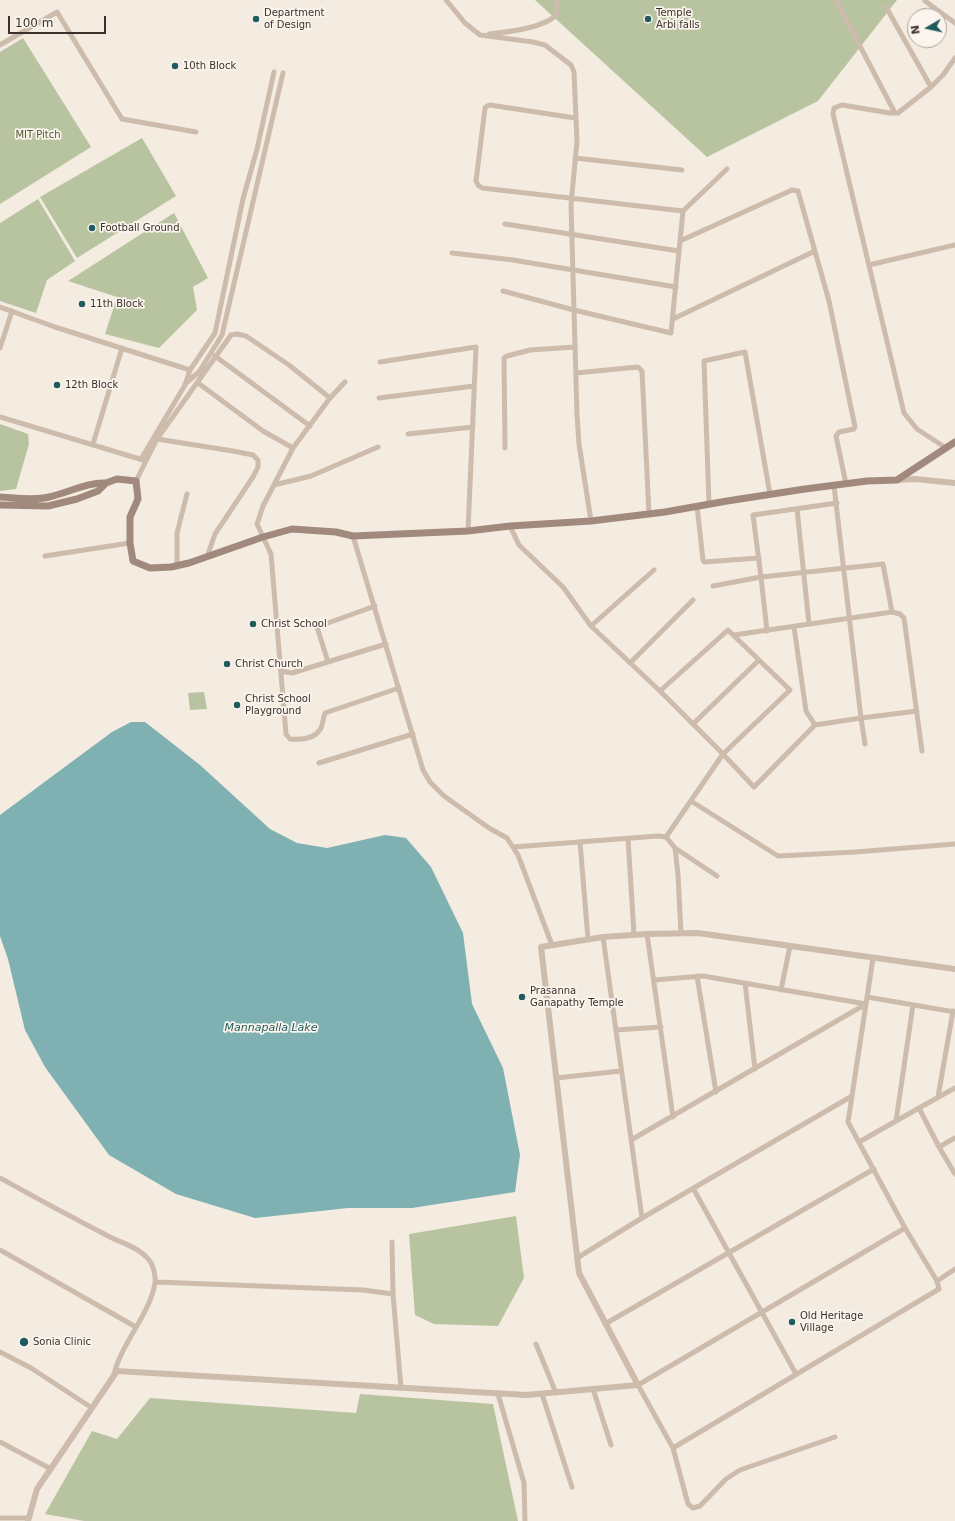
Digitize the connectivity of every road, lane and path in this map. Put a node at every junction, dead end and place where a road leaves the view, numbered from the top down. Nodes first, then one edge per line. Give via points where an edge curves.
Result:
1 (446, 0) edge
2 (557, 0) edge
3 (836, 0) edge
4 (925, 0) edge
5 (886, 7) dead end
6 (955, 23) edge
7 (480, 35) junction
8 (0, 45) edge
9 (955, 58) edge
10 (274, 72) dead end
11 (283, 73) dead end
12 (931, 87) junction
13 (895, 113) junction
14 (575, 118) junction
15 (196, 132) dead end
16 (575, 158) junction
17 (682, 170) dead end
18 (726, 170) dead end
19 (572, 198) junction
20 (683, 211) junction
21 (504, 224) dead end
22 (572, 236) junction
23 (680, 241) junction
24 (955, 245) edge
25 (679, 251) junction
26 (815, 251) junction
27 (452, 253) dead end
28 (869, 265) junction
29 (573, 270) junction
30 (676, 287) junction
31 (502, 291) dead end
32 (0, 307) edge
33 (574, 310) junction
34 (12, 311) junction
35 (673, 319) junction
36 (575, 347) junction
37 (0, 348) edge
38 (122, 348) junction
39 (215, 356) junction
40 (380, 362) dead end
41 (190, 370) junction
42 (576, 373) junction
43 (198, 382) junction
44 (344, 382) dead end
45 (185, 385) junction
46 (474, 386) junction
47 (330, 398) junction
48 (379, 398) dead end
49 (0, 417) edge
50 (310, 426) junction
51 (473, 427) junction
52 (408, 434) dead end
53 (157, 439) junction
54 (955, 442) edge
55 (93, 444) junction
56 (378, 447) dead end
57 (293, 448) junction
58 (505, 448) dead end
59 (946, 448) junction
60 (144, 460) junction
61 (897, 480) junction
62 (136, 482) junction
63 (955, 483) edge
64 (106, 484) junction
65 (846, 484) junction
66 (274, 485) junction
67 (834, 486) junction
68 (187, 494) dead end
69 (770, 494) junction
70 (0, 497) edge
71 (836, 503) junction
72 (709, 504) junction
73 (0, 505) edge
74 (696, 506) junction
75 (797, 509) junction
76 (648, 514) junction
77 (591, 521) junction
78 (510, 526) junction
79 (468, 531) junction
80 (353, 536) junction
81 (263, 537) junction
82 (130, 543) junction
83 (45, 556) dead end
84 (207, 557) junction
85 (759, 558) junction
86 (177, 566) junction
87 (844, 568) junction
88 (654, 570) dead end
89 (804, 572) junction
90 (761, 577) junction
91 (713, 586) dead end
92 (694, 600) dead end
93 (375, 606) junction
94 (892, 612) junction
95 (850, 618) junction
96 (809, 624) junction
97 (591, 626) junction
98 (794, 627) junction
99 (767, 631) junction
100 (734, 635) junction
101 (386, 644) junction
102 (759, 660) junction
103 (328, 662) junction
104 (630, 663) junction
105 (281, 671) junction
106 (399, 688) junction
107 (660, 691) junction
108 (917, 711) junction
109 (861, 718) junction
110 (693, 724) junction
111 (815, 726) junction
112 (413, 734) junction
113 (865, 744) dead end
114 (922, 751) dead end
115 (723, 754) junction
116 (319, 763) dead end
117 (691, 801) junction
118 (666, 837) junction
119 (628, 838) junction
120 (580, 842) junction
121 (955, 844) edge
122 (513, 847) junction
123 (675, 848) junction
124 (717, 876) dead end
125 (681, 933) junction
126 (647, 934) junction
127 (634, 935) junction
128 (603, 937) junction
129 (588, 939) junction
130 (552, 945) junction
131 (790, 946) junction
132 (873, 958) junction
133 (955, 969) edge
134 (697, 976) junction
135 (654, 980) junction
136 (745, 983) junction
137 (781, 990) junction
138 (867, 997) junction
139 (866, 1004) junction
140 (913, 1005) junction
141 (954, 1011) edge
142 (661, 1027) junction
143 (616, 1030) junction
144 (755, 1069) junction
145 (621, 1071) junction
146 (556, 1078) junction
147 (955, 1088) edge
148 (716, 1092) junction
149 (852, 1096) junction
150 (938, 1097) junction
151 (920, 1108) junction
152 (673, 1117) junction
153 (896, 1121) junction
154 (955, 1138) edge
155 (631, 1140) junction
156 (859, 1142) junction
157 (939, 1147) junction
158 (874, 1169) junction
159 (955, 1174) edge
160 (0, 1178) edge
161 (693, 1188) junction
162 (642, 1218) junction
163 (905, 1228) junction
164 (392, 1242) dead end
165 (0, 1250) edge
166 (729, 1252) junction
167 (577, 1258) junction
168 (955, 1269) edge
169 (156, 1282) junction
170 (937, 1282) junction
171 (392, 1294) junction
172 (762, 1312) junction
173 (605, 1324) junction
174 (136, 1327) junction
175 (536, 1344) dead end
176 (0, 1352) edge
177 (796, 1374) junction
178 (113, 1377) junction
179 (638, 1385) junction
180 (401, 1388) junction
181 (593, 1389) junction
182 (556, 1393) junction
183 (498, 1394) junction
184 (542, 1394) junction
185 (92, 1408) junction
186 (835, 1437) dead end
187 (0, 1442) edge
188 (611, 1445) dead end
189 (673, 1448) junction
190 (51, 1469) junction
191 (572, 1487) dead end
192 (0, 1518) edge
193 (28, 1519) edge
194 (525, 1521) edge

1 - 7 street via 465,23
2 - 7 street via 558,14 553,19 521,30
3 - 13 street
4 - 6 street
5 - 12 street
7 - 14 street via 545,45 564,58 574,72
8 - 15 street via 58,12 122,119
9 - 12 street
10 - 41 street via 243,199 215,333
11 - 45 street via 222,335 199,372
12 - 13 street
13 - 28 street via 842,105 833,111
14 - 16 street
14 - 19 street via 487,106 476,181 482,188
16 - 17 street
16 - 19 street
18 - 20 street
19 - 20 street
19 - 22 street
20 - 23 street
21 - 22 street
22 - 25 street
22 - 29 street
23 - 25 street
23 - 26 street via 796,190
24 - 28 street
25 - 30 street
26 - 35 street
26 - 65 street via 830,301 855,426 854,430 839,432 836,436
27 - 29 street
28 - 59 street via 904,413 917,429
29 - 30 street
29 - 33 street
30 - 35 street
31 - 33 street
32 - 34 street
33 - 35 street via 671,333
33 - 36 street
34 - 37 street
34 - 38 street
36 - 42 street
36 - 58 street via 530,350 504,358
38 - 41 street
38 - 55 street
39 - 43 street
39 - 47 street via 231,335 246,336 289,365
39 - 50 street
40 - 46 street via 476,347
41 - 45 street
42 - 76 street via 638,367 642,371
42 - 77 street via 579,444
43 - 53 street
43 - 57 street via 263,431
44 - 47 street
45 - 60 street
46 - 48 street
46 - 51 street
47 - 50 street
49 - 55 street
50 - 57 street
51 - 52 street
51 - 79 street
53 - 60 street
53 - 84 street via 233,451 253,456 258,460 253,477 215,534
54 - 59 main road
55 - 60 street
56 - 66 street via 311,476
57 - 66 street
59 - 61 main road
60 - 62 street
61 - 63 street
61 - 65 main road
62 - 64 main road via 117,479
62 - 82 main road via 138,499 130,517
64 - 70 main road via 96,483 48,498
64 - 73 main road via 98,491 78,499 48,506
65 - 67 main road
66 - 81 street via 257,524
67 - 69 main road
67 - 71 street
68 - 86 street via 177,532
69 - 72 main road
69 - 72 street via 745,352 704,361
71 - 75 street
71 - 87 street
72 - 74 main road
74 - 76 main road
74 - 85 street via 704,562
75 - 85 street via 753,515
75 - 89 street
76 - 77 main road
77 - 78 main road
78 - 79 main road
78 - 97 street via 519,545 563,587
79 - 80 main road
80 - 81 main road via 336,532 292,529
80 - 93 street
81 - 84 main road
81 - 105 street via 271,554
82 - 83 street
82 - 86 main road via 133,561 150,568
84 - 86 main road
85 - 90 street
87 - 89 street
87 - 94 street via 883,564
87 - 95 street
88 - 97 street
89 - 90 street
89 - 96 street
90 - 91 street
90 - 99 street
92 - 104 street
93 - 101 street
93 - 103 street via 317,627
94 - 95 street
94 - 108 street via 904,618
95 - 96 street
95 - 109 street
96 - 98 street
97 - 104 street
98 - 99 street
98 - 111 street via 806,711
99 - 100 street
100 - 102 street
100 - 107 street via 728,630
101 - 103 street
101 - 106 street
102 - 110 street
102 - 115 street via 790,690
103 - 105 street via 292,672
104 - 107 street
105 - 106 street via 286,734 290,739 302,740 317,734 325,713
106 - 112 street
107 - 110 street
108 - 109 street
108 - 114 street
109 - 111 street
109 - 113 street
110 - 115 street
111 - 115 street via 754,787
112 - 116 street
112 - 122 street via 430,782 444,796 507,838
115 - 117 street
117 - 118 street
117 - 121 street via 778,856
118 - 119 street
118 - 123 street
119 - 120 street
119 - 127 street
120 - 122 street
120 - 129 street
122 - 130 street
123 - 124 street
123 - 125 street
125 - 126 street
125 - 131 street via 698,933
126 - 127 street
126 - 135 street
127 - 128 street
128 - 129 street
128 - 143 street
129 - 130 street
130 - 146 street via 541,947
131 - 132 street
131 - 137 street
132 - 133 street
132 - 138 street
134 - 135 street
134 - 136 street
134 - 148 street
135 - 142 street
136 - 137 street
136 - 144 street
137 - 139 street
138 - 139 street
138 - 140 street
139 - 144 street
139 - 149 street
140 - 141 street
140 - 153 street
141 - 150 street
142 - 143 street
142 - 152 street
143 - 145 street
144 - 148 street
145 - 146 street
145 - 155 street
146 - 167 street
147 - 150 street
148 - 152 street
149 - 156 street via 848,1122
149 - 161 street
150 - 151 street
151 - 153 street
151 - 157 street
152 - 155 street
153 - 156 street
154 - 157 street
155 - 162 street
156 - 158 street
157 - 159 street
158 - 163 street
158 - 166 street
160 - 169 street via 137,1250 149,1260
161 - 162 street
161 - 166 street
162 - 167 street
163 - 170 street
163 - 172 street
164 - 171 street
165 - 174 street
166 - 172 street
166 - 173 street
167 - 173 street via 578,1273
168 - 170 street
169 - 171 street via 363,1290
169 - 174 street
170 - 177 street via 939,1288
171 - 180 street
172 - 177 street
172 - 179 street
173 - 179 street
174 - 178 street via 117,1361
175 - 182 street
176 - 185 street via 31,1368
177 - 189 street
178 - 180 street via 117,1371
178 - 185 street
179 - 181 street
179 - 189 street
180 - 183 street
181 - 182 street
181 - 188 street
182 - 184 street
183 - 184 street
183 - 194 street via 524,1483
184 - 191 street
185 - 190 street
186 - 189 street via 740,1470 726,1479 700,1506 693,1508 688,1504
187 - 190 street
190 - 193 street via 37,1489
192 - 193 street

